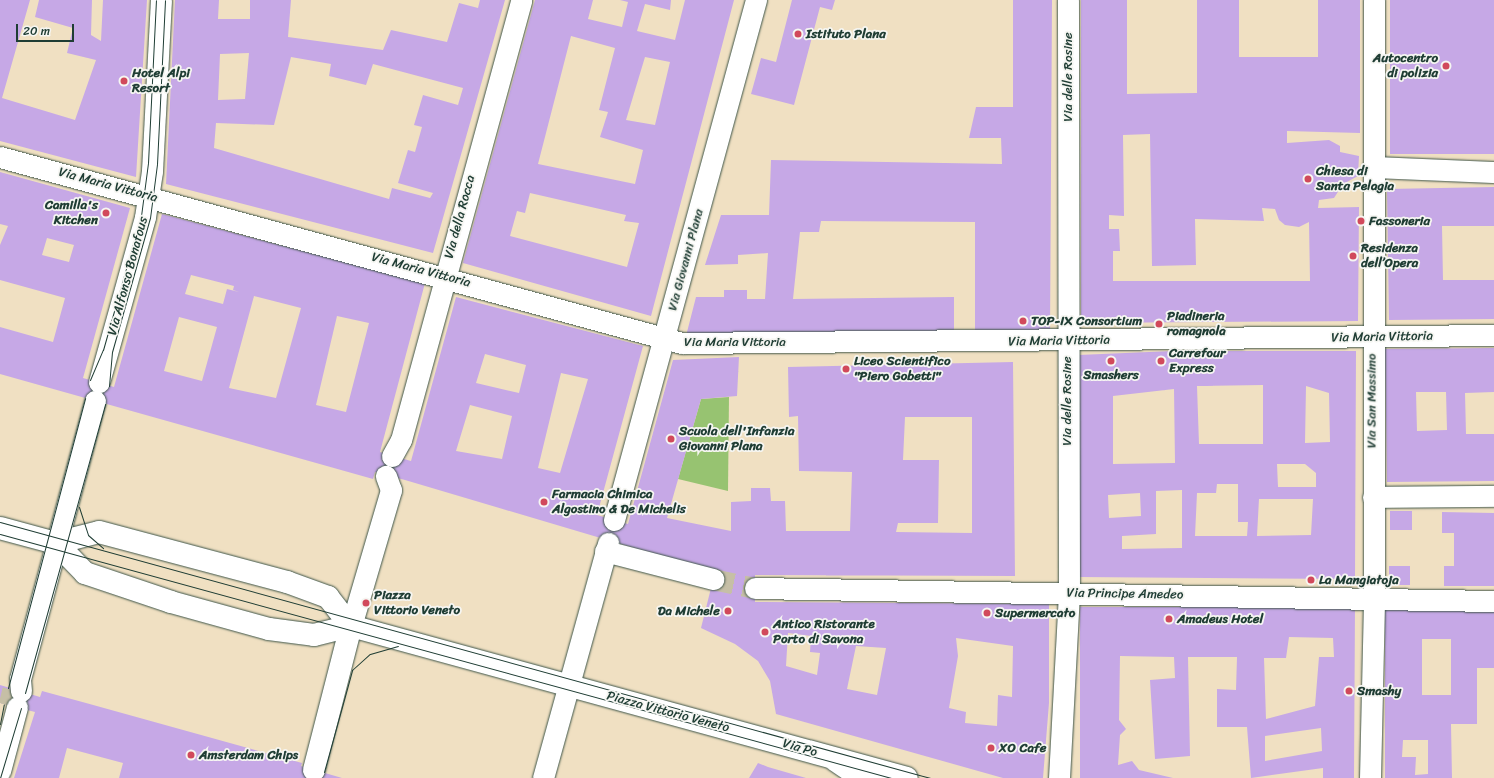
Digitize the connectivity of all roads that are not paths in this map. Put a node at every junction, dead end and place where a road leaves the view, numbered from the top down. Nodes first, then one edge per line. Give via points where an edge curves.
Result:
1 (161, 0) edge
2 (521, 0) edge
3 (756, 0) edge
4 (1068, 0) edge
5 (1374, 0) edge
6 (0, 157) edge
7 (1372, 167) junction
8 (1494, 172) edge
9 (148, 196) junction
10 (445, 276) junction
11 (1494, 335) edge
12 (1372, 338) junction
13 (665, 339) junction
14 (1067, 340) junction
15 (392, 456) dead end
16 (389, 483) dead end
17 (1494, 496) edge
18 (1373, 497) junction
19 (614, 520) dead end
20 (0, 528) edge
21 (56, 543) junction
22 (713, 579) tunnel mouth
23 (756, 588) tunnel mouth
24 (1069, 593) junction
25 (1374, 600) junction
26 (1494, 601) edge
27 (351, 626) junction
28 (568, 684) junction
29 (16, 694) junction
30 (0, 738) edge
31 (768, 739) joint
32 (831, 757) junction
33 (316, 763) dead end
34 (0, 771) edge
35 (543, 778) edge
36 (861, 778) edge
37 (907, 778) edge
38 (1059, 778) edge
39 (1370, 778) edge

1 - 9 street, Via Alfonso Bonafous
2 - 10 street, Via della Rocca
3 - 13 street, Via Giovanni Plana
4 - 14 street, Via delle Rosine
5 - 7 street, Via San Massimo
6 - 9 street, Via Maria Vittoria
7 - 8 street
7 - 12 street, Via San Massimo
9 - 10 street, Via Maria Vittoria
9 - 21 street, Via Alfonso Bonafous
10 - 13 street, Via Maria Vittoria
10 - 15 street, Via della Rocca via 401,440
11 - 12 street, Via Maria Vittoria
12 - 14 street, Via Maria Vittoria
12 - 18 street, Via San Massimo
13 - 14 street, Via Maria Vittoria via 682,343
13 - 19 street, Via Giovanni Plana
14 - 24 street, Via delle Rosine
16 - 27 street
17 - 18 street
18 - 25 street, Via San Massimo
20 - 21 street
21 - 27 street, Piazza Vittorio Veneto via 85,573 114,585 186,606 270,629 314,635
21 - 27 street via 100,532 287,582 328,597
21 - 29 street
22 - 28 street via 607,547
23 - 24 street, Via Principe Amedeo
24 - 25 street, Via Principe Amedeo
24 - 38 street, Via delle Rosine
25 - 26 street, Via Principe Amedeo
25 - 39 street, Via San Massimo
27 - 28 street, Piazza Vittorio Veneto
27 - 33 street
28 - 31 street, Piazza Vittorio Veneto
28 - 35 street
29 - 30 street
29 - 34 street
31 - 32 street, Via Po
32 - 36 street, Via Po
32 - 37 street, Via Po

